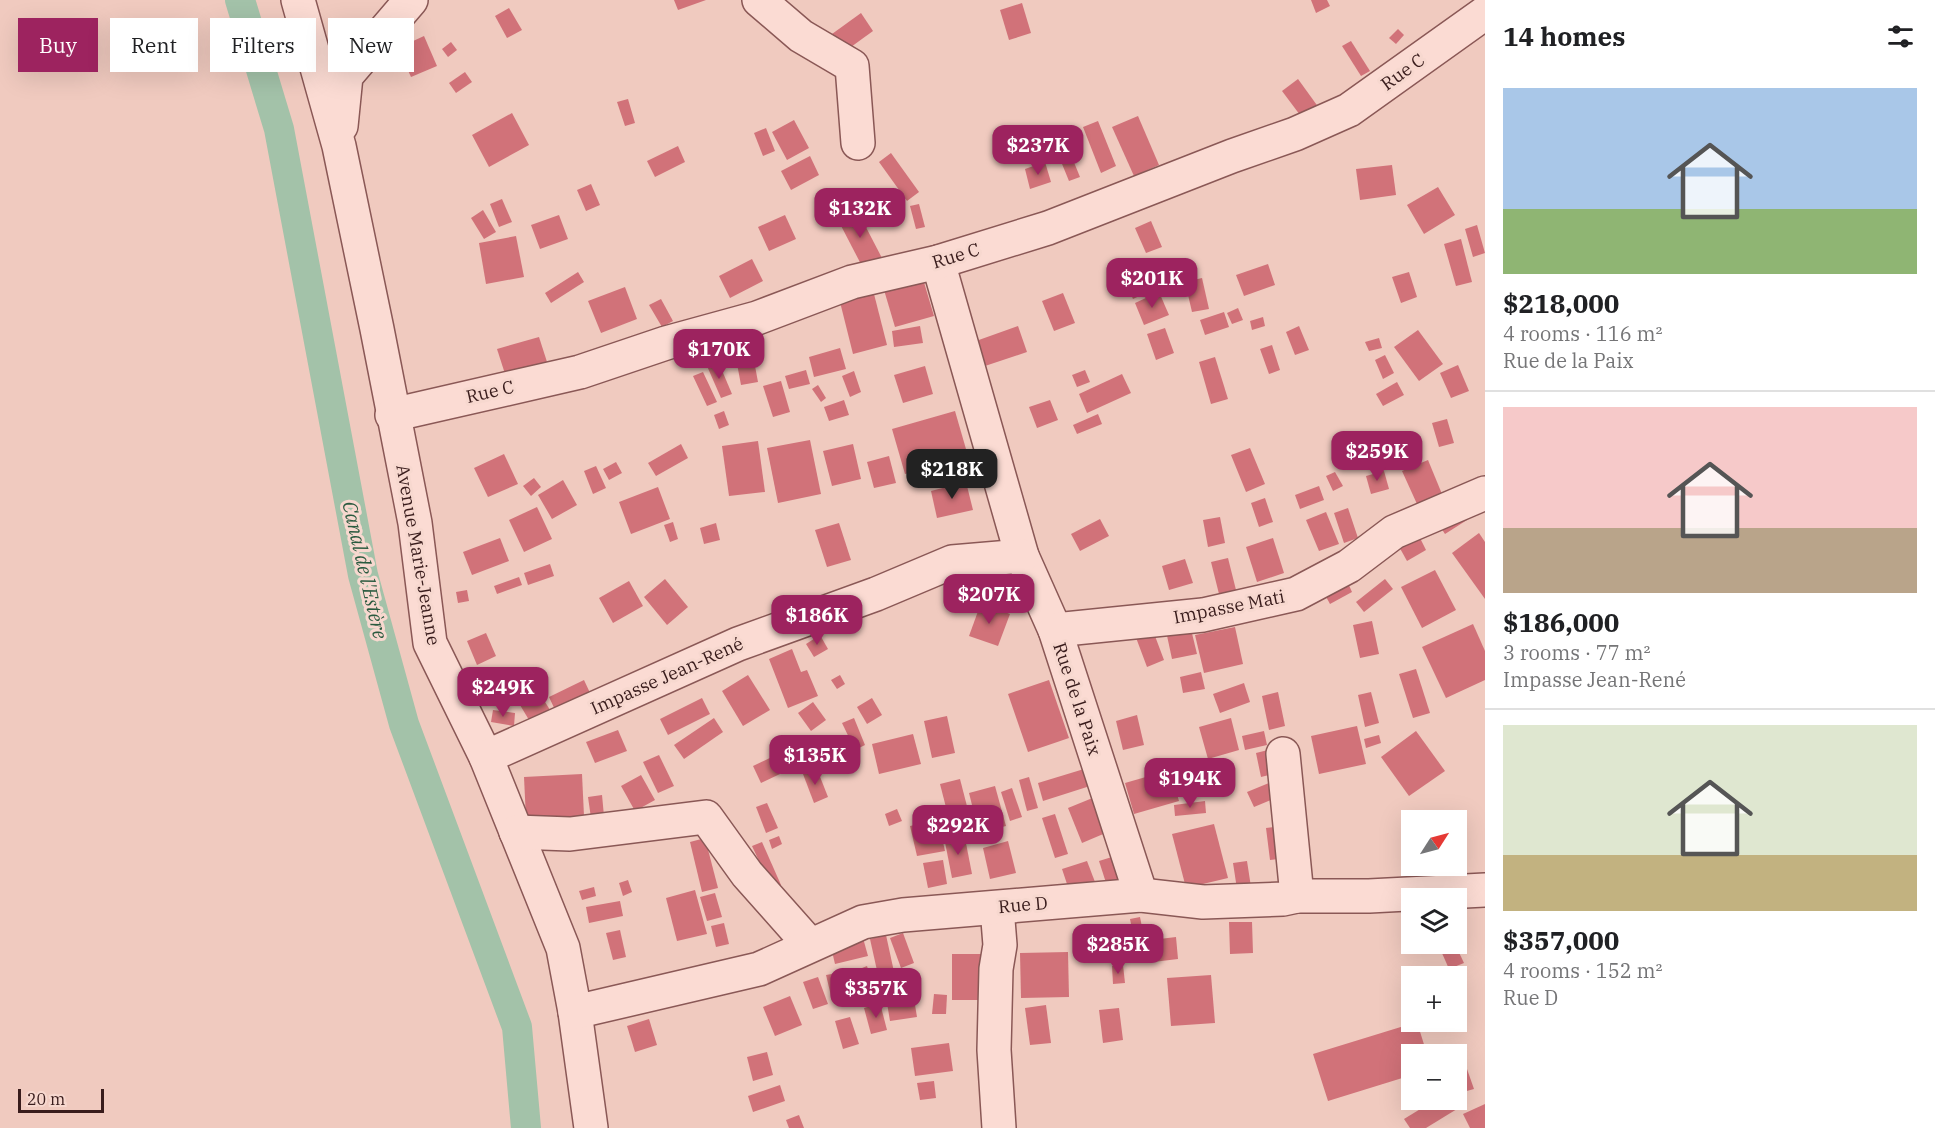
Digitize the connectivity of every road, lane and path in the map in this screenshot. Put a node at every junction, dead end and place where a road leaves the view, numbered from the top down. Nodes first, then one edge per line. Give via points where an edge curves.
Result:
1 (411, 0) edge
2 (759, 0) edge
3 (302, 3) edge
4 (1485, 13) edge
5 (858, 142) dead end
6 (339, 146) junction
7 (938, 262) junction
8 (393, 415) junction
9 (1485, 493) edge
10 (1022, 556) junction
11 (1055, 630) junction
12 (1283, 754) dead end
13 (486, 757) junction
14 (516, 832) junction
15 (1485, 890) edge
16 (1141, 895) junction
17 (1297, 896) junction
18 (997, 908) junction
19 (810, 945) junction
20 (575, 1012) junction
21 (591, 1128) edge
22 (999, 1128) edge

1 - 6 street via 346,76
2 - 5 street via 801,36 852,66
3 - 6 street, Avenue Marie-Jeanne
4 - 7 street, Rue C via 1349,110 1058,224
6 - 8 street, Avenue Marie-Jeanne
7 - 8 street, Rue C via 852,282 756,318 580,372
7 - 10 street, Rue de la Paix
8 - 13 street, Avenue Marie-Jeanne via 415,523 430,643
9 - 11 street, Impasse Mati via 1394,532 1349,566 1296,594 1203,615
10 - 11 street, Rue de la Paix
10 - 13 street, Impasse Jean-René via 952,562 738,644
11 - 16 street, Rue de la Paix
12 - 17 street
13 - 14 street, Avenue Marie-Jeanne
14 - 19 street via 570,834 706,817 747,874
14 - 20 street, Avenue Marie-Jeanne via 563,948
15 - 17 street, Rue D
16 - 17 street, Rue D via 1203,902
16 - 18 street, Rue D
18 - 19 street, Rue D via 864,922
18 - 22 street via 1000,945 994,1050
19 - 20 street, Rue D via 759,969
20 - 21 street, Avenue Marie-Jeanne

